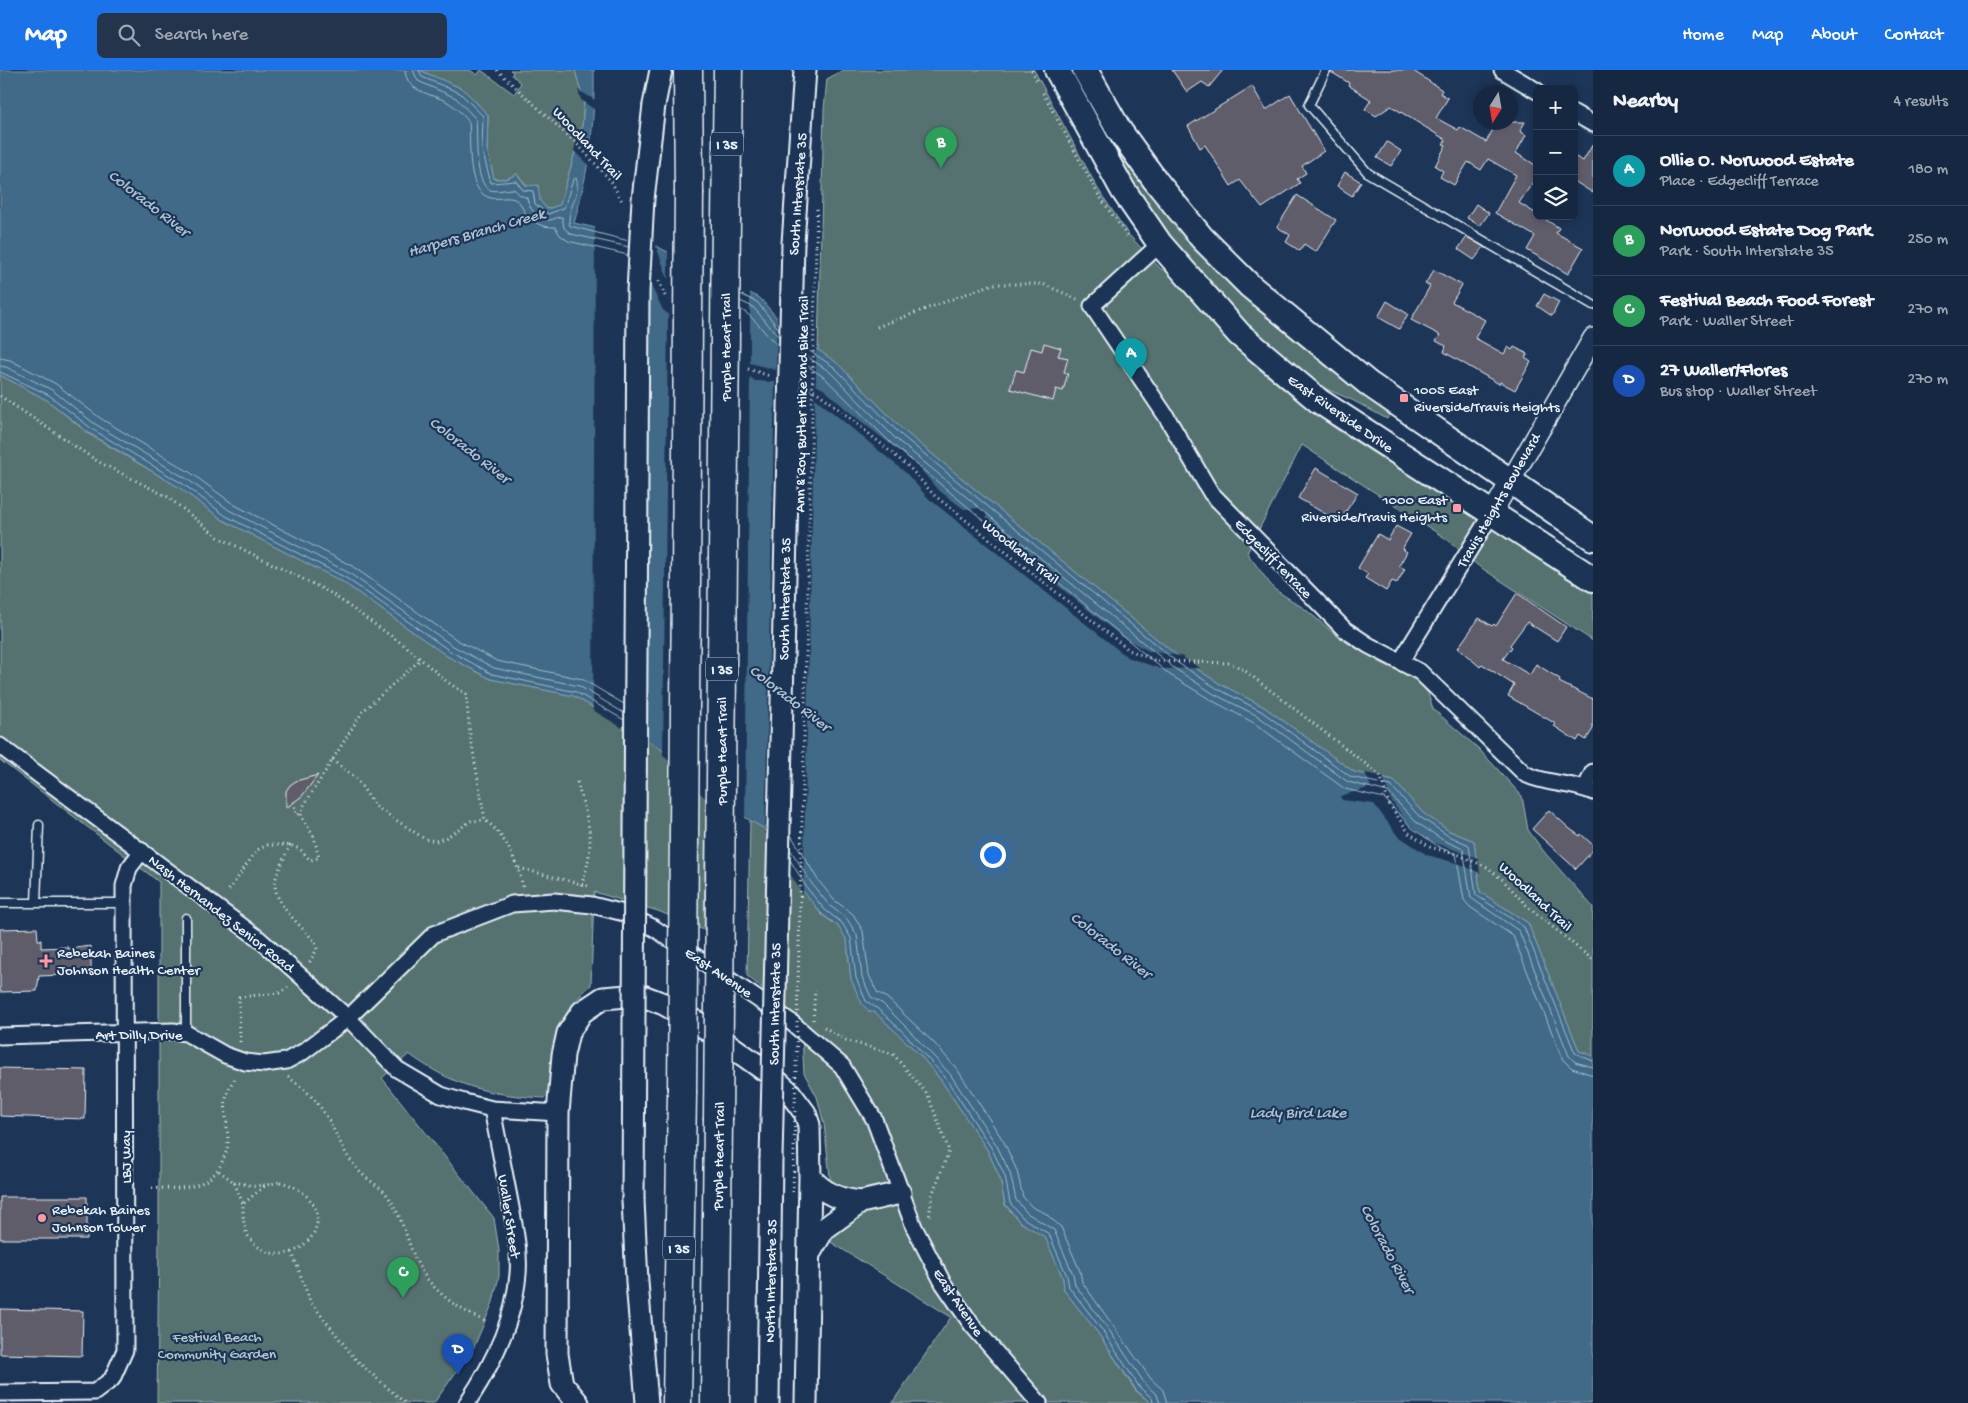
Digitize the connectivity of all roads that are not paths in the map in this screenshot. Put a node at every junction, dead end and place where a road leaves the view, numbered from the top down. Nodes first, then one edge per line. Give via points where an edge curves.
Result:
1 (660, 70) edge
2 (688, 70) edge
3 (728, 70) edge
4 (804, 70) edge
5 (1057, 70) edge
6 (1085, 70) edge
7 (1326, 70) edge
8 (1502, 70) edge
9 (1533, 89) edge
10 (1578, 115) edge
11 (1593, 124) edge
12 (1160, 244) junction
13 (1593, 305) edge
14 (1593, 338) edge
15 (1509, 481) junction
16 (1492, 513) junction
17 (1593, 538) edge
18 (1593, 579) edge
19 (1401, 661) junction
20 (0, 746) edge
21 (1593, 772) edge
22 (1589, 790) edge
23 (39, 825) dead end
24 (142, 850) junction
25 (0, 903) edge
26 (36, 903) junction
27 (124, 903) junction
28 (186, 918) dead end
29 (348, 1018) junction
30 (186, 1032) junction
31 (125, 1033) junction
32 (0, 1036) edge
33 (492, 1109) junction
34 (558, 1113) junction
35 (771, 1158) joint
36 (810, 1177) junction
37 (900, 1192) junction
38 (861, 1202) junction
39 (808, 1254) junction
40 (0, 1393) edge
41 (467, 1403) edge
42 (578, 1403) edge
43 (648, 1403) edge
44 (678, 1403) edge
45 (715, 1403) edge
46 (768, 1403) edge
47 (806, 1403) edge
48 (1039, 1403) edge

1 - 43 main road, bridge via 644,199 638,292 633,1200
2 - 44 highway, I 35, bridge
3 - 45 highway, Purple Heart Trail / I 35, bridge
4 - 35 main road, South Interstate 35, bridge via 793,243
5 - 12 main road, East Riverside Drive via 1123,190
6 - 15 main road via 1119,130 1155,180 1202,238 1250,286 1369,384
7 - 13 lane via 1309,105 1368,173
8 - 9 street
10 - 11 street
12 - 16 main road, East Riverside Drive via 1239,334 1282,372 1319,401
12 - 19 street, Edgecliff Terrace via 1092,306 1166,416 1211,493 1344,629
14 - 15 street, Travis Heights Boulevard
15 - 16 street, Travis Heights Boulevard
15 - 17 main road
16 - 18 main road, East Riverside Drive
16 - 19 street, Travis Heights Boulevard
19 - 22 street, Edgecliff Terrace via 1429,679 1525,774 1539,782
20 - 24 street, Nash Hernandez Senior Road
21 - 22 street
23 - 26 lane
24 - 27 street, LBJ Way via 130,868 124,886
24 - 29 street, Nash Hernandez Senior Road via 258,938
25 - 26 lane
26 - 27 lane
27 - 31 street, LBJ Way
28 - 30 lane
29 - 30 street, Art Dilly Drive via 303,1052 286,1061 264,1064 225,1055
29 - 33 street, Nash Hernandez Senior Road via 397,1069 440,1095
29 - 37 street, East Avenue via 434,934 512,904 554,901 624,913 654,928 812,1038 842,1066 861,1095 887,1149
30 - 31 street, Art Dilly Drive
31 - 32 street, Art Dilly Drive
31 - 40 street, LBJ Way via 125,1350 112,1379 95,1392
33 - 34 street, Nash Hernandez Senior Road
33 - 41 street, Waller Street via 516,1237 518,1272 512,1309 502,1340 485,1376
34 - 36 main road via 563,1054 568,1033 582,1012 603,998 640,995 698,1023 767,1072 790,1093 809,1124
34 - 42 main road via 557,1354 562,1384
35 - 46 main road, North Interstate 35
36 - 38 main road via 841,1200
36 - 39 main road
37 - 38 main road
37 - 48 street, East Avenue via 930,1258 958,1306
38 - 39 main road via 824,1229
39 - 47 main road

